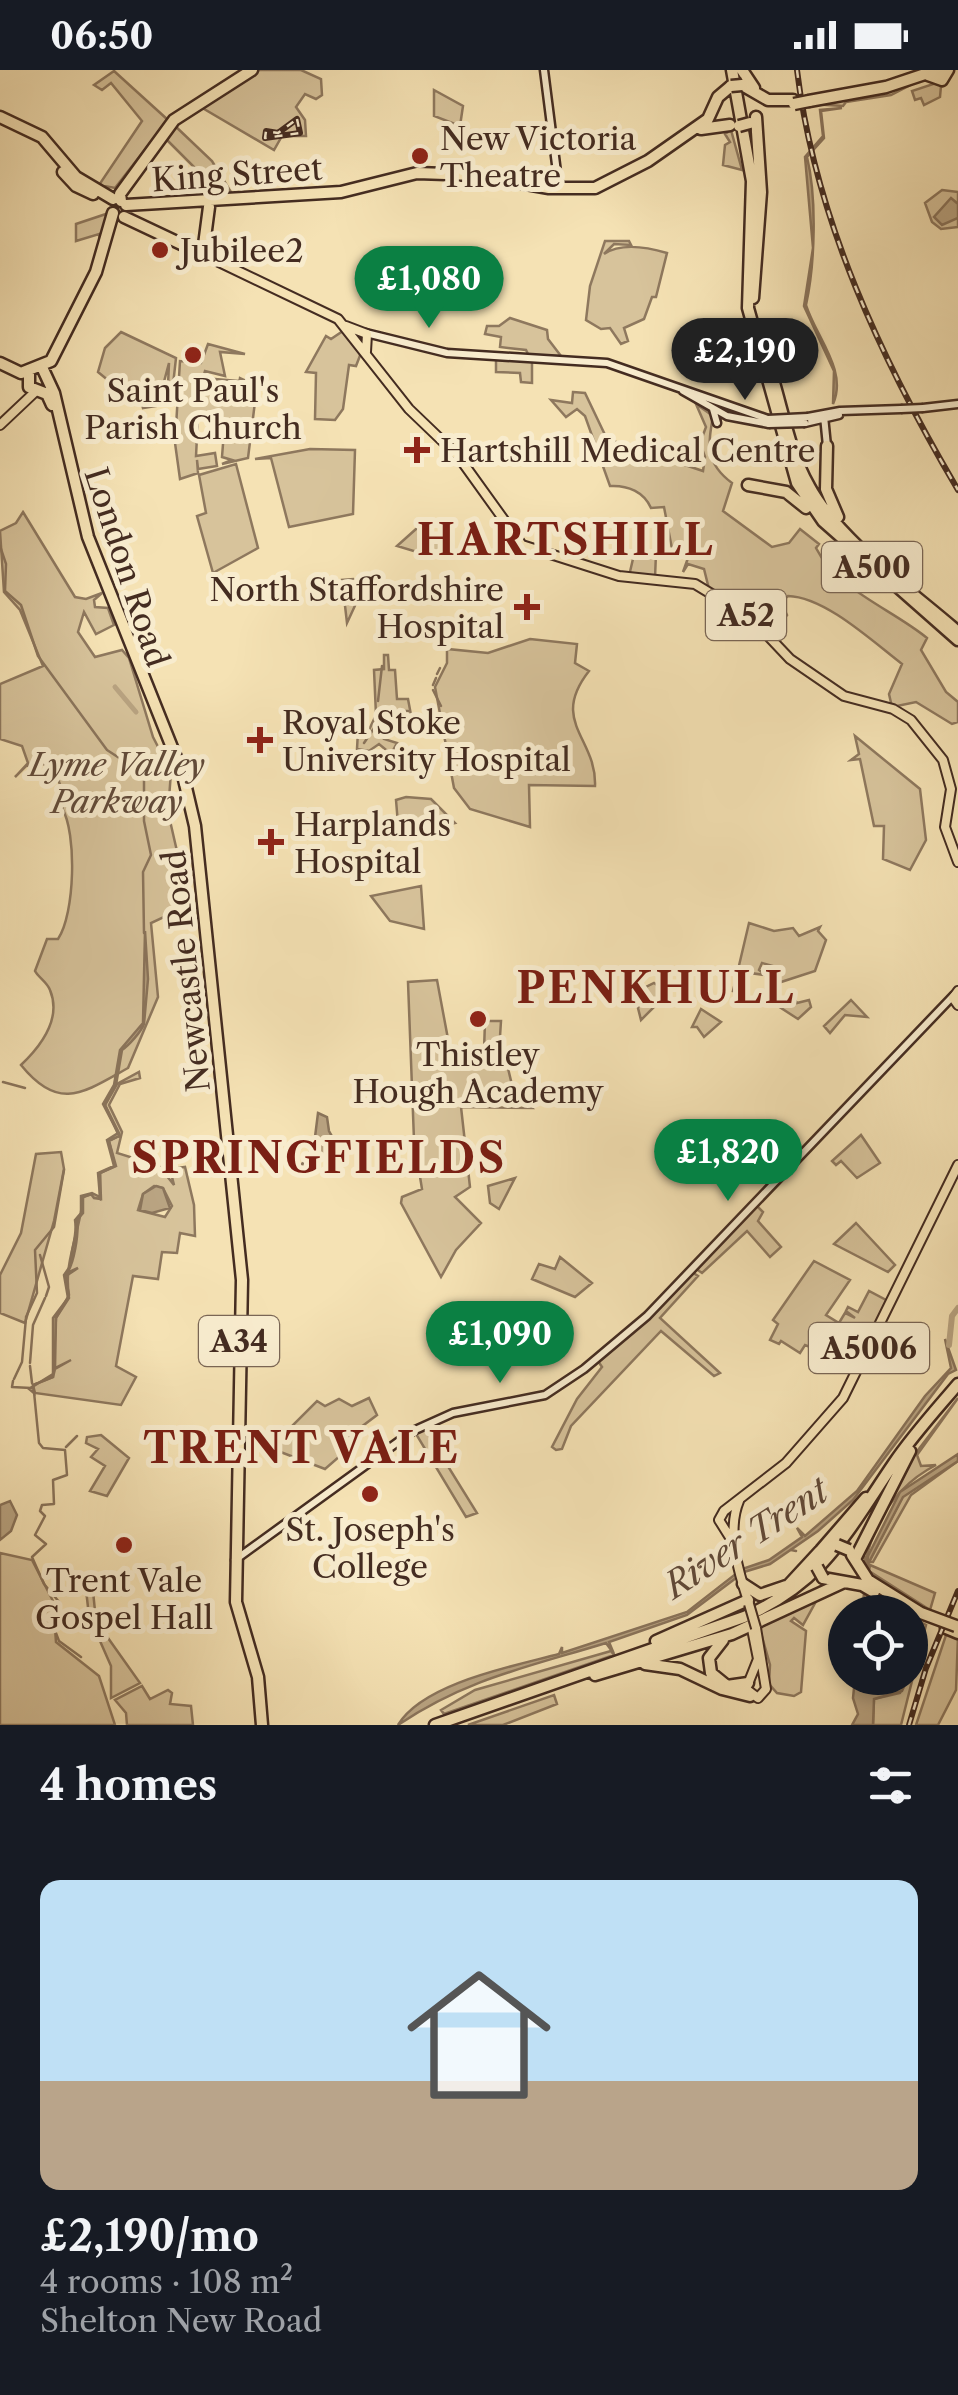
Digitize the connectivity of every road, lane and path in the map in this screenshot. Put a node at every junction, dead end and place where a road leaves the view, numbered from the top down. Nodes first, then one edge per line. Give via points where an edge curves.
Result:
1 (252, 70) edge
2 (544, 70) edge
3 (937, 70) edge
4 (948, 70) edge
5 (921, 73) edge
6 (739, 79) edge
7 (794, 102) junction
8 (714, 110) junction
9 (0, 120) edge
10 (745, 123) junction
11 (667, 148) junction
12 (84, 185) junction
13 (559, 188) junction
14 (208, 204) junction
15 (118, 205) junction
16 (201, 252) junction
17 (751, 306) junction
18 (362, 338) junction
19 (0, 366) edge
20 (45, 372) junction
21 (666, 382) junction
22 (29, 390) junction
23 (693, 392) junction
24 (958, 404) edge
25 (713, 408) junction
26 (864, 410) junction
27 (839, 415) junction
28 (727, 416) junction
29 (768, 421) junction
30 (0, 423) edge
31 (717, 423) dead end
32 (826, 428) junction
33 (748, 484) dead end
34 (77, 497) junction
35 (859, 555) junction
36 (920, 598) junction
37 (942, 623) junction
38 (958, 631) edge
39 (958, 642) edge
40 (151, 704) joint
41 (954, 789) edge
42 (958, 862) edge
43 (956, 998) edge
44 (217, 1037) junction
45 (229, 1153) junction
46 (958, 1165) edge
47 (235, 1211) junction
48 (958, 1384) edge
49 (958, 1393) edge
50 (910, 1451) junction
51 (898, 1457) junction
52 (739, 1501) junction
53 (724, 1511) junction
54 (734, 1518) junction
55 (726, 1526) junction
56 (821, 1550) junction
57 (849, 1554) junction
58 (235, 1560) junction
59 (737, 1570) junction
60 (794, 1581) junction
61 (865, 1582) junction
62 (842, 1583) junction
63 (744, 1594) junction
64 (885, 1595) edge
65 (928, 1619) edge
66 (955, 1628) edge
67 (754, 1629) junction
68 (732, 1634) junction
69 (625, 1654) junction
70 (596, 1671) junction
71 (749, 1682) junction
72 (764, 1682) junction
73 (750, 1696) junction
74 (451, 1722) edge
75 (262, 1725) edge
76 (432, 1725) edge

1 - 15 highway via 177,116
2 - 13 main road
3 - 5 highway
4 - 5 highway via 942,80
5 - 7 highway, bridge
6 - 7 highway
6 - 8 highway
6 - 10 highway
6 - 17 highway, A500 via 752,181
7 - 10 highway via 770,104
8 - 10 highway via 721,122
8 - 11 highway
9 - 12 highway, A52 via 42,143
9 - 12 highway, A52 via 42,137
10 - 11 highway via 700,129
10 - 17 highway via 743,268
10 - 17 highway via 761,172
11 - 13 highway, King Street via 606,184
12 - 15 highway, A52
12 - 15 highway, A52
13 - 14 highway, King Street via 432,172 351,191
14 - 15 highway, King Street
14 - 16 highway
15 - 16 highway, A52
15 - 20 highway via 87,298
16 - 18 main road, A52
17 - 35 highway, A500 via 797,483 817,515
17 - 36 highway, A500 via 812,492 842,529
18 - 21 main road via 384,336 447,353 598,361
18 - 41 main road, A52 via 370,360 409,410 458,456 522,545 619,576 702,587 844,696 911,720 940,753
19 - 22 highway via 18,372
20 - 22 highway
20 - 22 highway
20 - 34 highway, London Road / A34
21 - 23 main road
21 - 25 main road
22 - 30 main road
22 - 34 highway, London Road / A34 via 51,399
23 - 28 main road
23 - 29 main road
24 - 26 main road, bridge
25 - 28 main road
25 - 31 main road
26 - 27 main road
26 - 32 main road
27 - 32 main road
27 - 32 main road
28 - 29 main road
29 - 32 main road, bridge
32 - 36 highway via 826,489 836,516
33 - 35 highway via 786,492
34 - 40 highway, London Road / A34
35 - 37 highway, A500
36 - 37 highway, A500
37 - 38 highway, A500
37 - 39 highway
40 - 44 highway, Newcastle Road / A34 via 193,824
41 - 42 main road, A52 via 945,827
43 - 58 main road via 657,1306 584,1369 545,1395 423,1425
44 - 45 highway, Newcastle Road / A34
44 - 45 highway, Newcastle Road / A34
45 - 47 highway, Newcastle Road / A34
45 - 47 highway, Newcastle Road / A34
46 - 52 main road, A5006 via 843,1398 786,1463
47 - 58 highway, Newcastle Road / A34 via 242,1280
48 - 51 highway
49 - 50 highway
50 - 57 highway via 888,1499
50 - 70 highway via 852,1541 791,1599 746,1621
51 - 56 highway
51 - 70 highway via 848,1538 794,1590 744,1618
52 - 53 main road, A5006
52 - 54 main road
53 - 54 main road
53 - 55 main road via 719,1520
54 - 55 main road
54 - 59 main road
55 - 59 main road
56 - 57 highway
56 - 60 highway
56 - 62 highway via 820,1572
57 - 61 highway
57 - 62 highway via 851,1576
58 - 75 highway, A34 via 237,1612 258,1672
59 - 63 main road
60 - 63 highway via 763,1595
60 - 69 highway via 754,1606
61 - 62 highway
61 - 64 highway
62 - 68 highway
63 - 67 main road, bridge
63 - 69 highway
65 - 66 highway, bridge
67 - 71 main road via 758,1660
67 - 72 main road
68 - 70 highway
68 - 71 highway via 712,1652 709,1668 722,1684
69 - 70 highway
70 - 73 highway via 666,1665
70 - 74 highway
71 - 72 main road
71 - 73 main road
72 - 73 main road via 763,1696
74 - 76 highway

